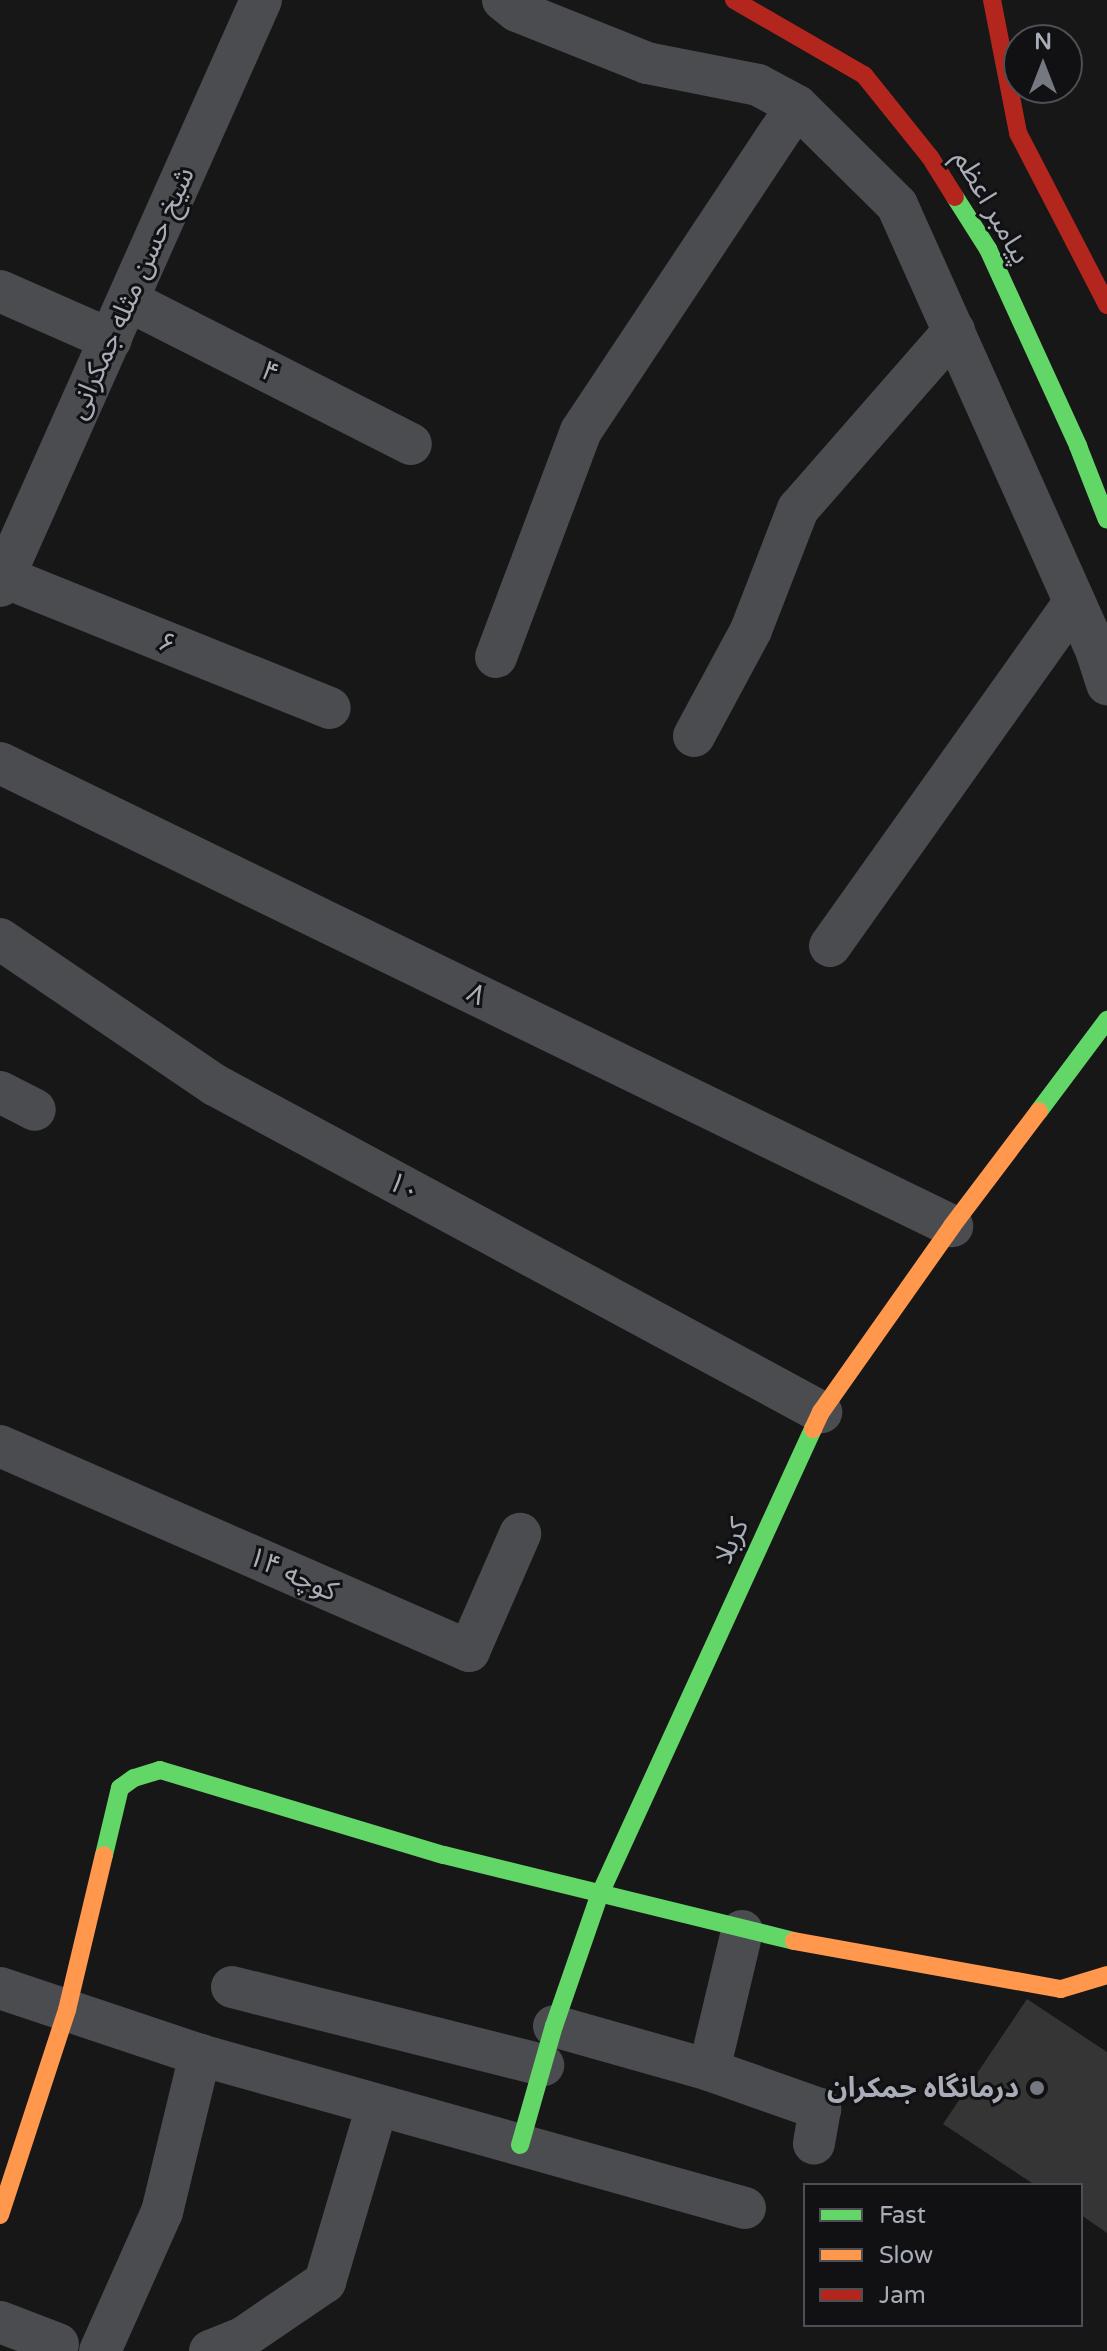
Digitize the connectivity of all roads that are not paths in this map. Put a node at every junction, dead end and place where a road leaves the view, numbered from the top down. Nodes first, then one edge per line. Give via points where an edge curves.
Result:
1 (261, 0) edge
2 (503, 0) edge
3 (734, 0) edge
4 (992, 0) edge
5 (797, 106) junction
6 (0, 291) edge
7 (129, 301) junction
8 (1107, 305) edge
9 (954, 331) junction
10 (111, 340) junction
11 (411, 444) dead end
12 (1107, 520) edge
13 (2, 581) edge
14 (1074, 603) junction
15 (496, 657) dead end
16 (1107, 684) edge
17 (330, 708) dead end
18 (694, 736) dead end
19 (0, 763) edge
20 (0, 939) edge
21 (830, 946) dead end
22 (1107, 1020) edge
23 (952, 1226) junction
24 (821, 1412) junction
25 (0, 1446) edge
26 (520, 1534) dead end
27 (599, 1896) junction
28 (742, 1931) junction
29 (1107, 1975) edge
30 (232, 1987) dead end
31 (0, 1988) edge
32 (67, 2010) junction
33 (549, 2046) junction
34 (200, 2055) junction
35 (709, 2070) junction
36 (377, 2106) junction
37 (814, 2143) dead end
38 (520, 2145) junction
39 (745, 2208) dead end
40 (0, 2215) edge
41 (0, 2322) edge
42 (58, 2344) dead end
43 (100, 2351) edge
44 (210, 2351) edge

1 - 7 street, شیخ حسن مثله جمکرانی
2 - 5 street via 517,11 647,63 758,85
3 - 12 street, پیامبر اعظم via 864,75 930,157 988,249
4 - 8 street, پیامبر اعظم via 1018,133
5 - 9 street via 897,205
5 - 15 street via 581,431
6 - 10 street
7 - 10 street, شیخ حسن مثله جمکرانی
7 - 11 street, ۴
9 - 14 street
9 - 18 street via 798,509 751,630
10 - 13 street, شیخ حسن مثله جمکرانی
13 - 17 street, ۶
14 - 16 street
14 - 21 street
19 - 23 street, ۸
20 - 24 street, ۱۰ via 215,1085
22 - 23 street, کربلا
23 - 24 street, کربلا
24 - 27 street, کربلا
25 - 26 street, کوچه ۱۴ via 469,1651
27 - 28 street
27 - 32 street via 160,1770 120,1788
27 - 33 street, کربلا
28 - 29 street via 1061,1989
28 - 35 street
30 - 33 street
31 - 32 street
32 - 34 street
32 - 40 street
33 - 35 street
33 - 38 street, کربلا
34 - 36 street
34 - 43 street via 162,2212
35 - 37 street via 820,2109
36 - 38 street
36 - 44 street via 325,2282 244,2337
38 - 39 street
41 - 42 street

